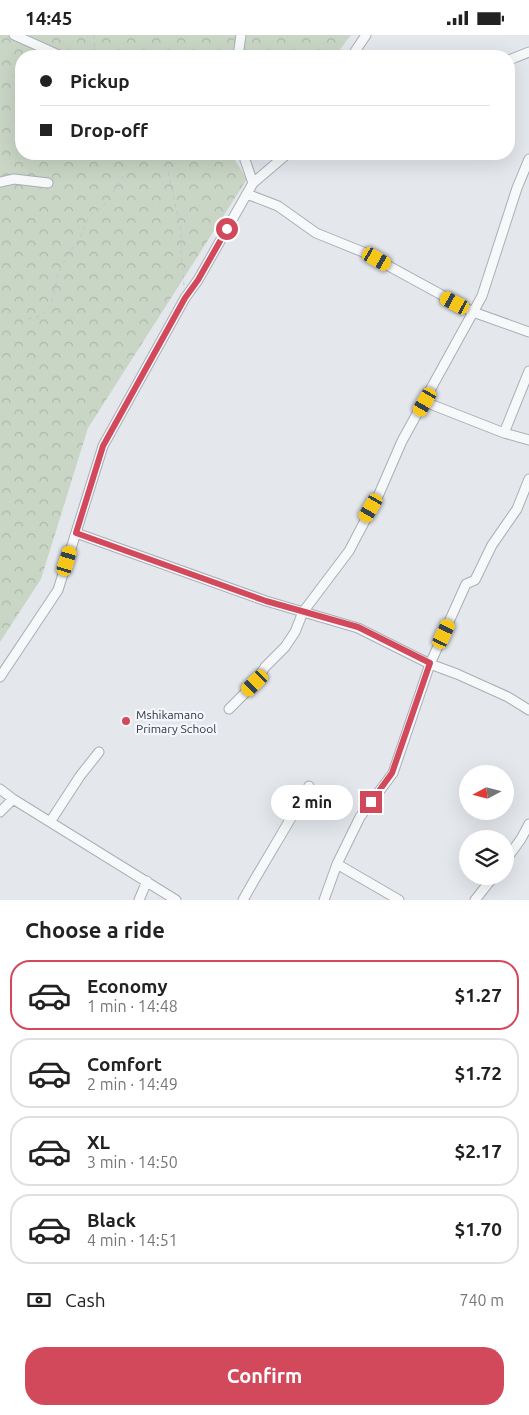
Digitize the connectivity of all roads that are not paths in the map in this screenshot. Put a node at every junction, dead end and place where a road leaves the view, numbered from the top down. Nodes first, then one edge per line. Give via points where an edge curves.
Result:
1 (14, 35) edge
2 (241, 35) edge
3 (366, 35) edge
4 (48, 50) edge
5 (239, 50) edge
6 (356, 50) edge
7 (529, 52) edge
8 (515, 58) edge
9 (529, 159) edge
10 (245, 160) edge
11 (280, 160) edge
12 (0, 182) edge
13 (48, 183) dead end
14 (253, 183) junction
15 (247, 194) junction
16 (472, 312) junction
17 (529, 332) edge
18 (529, 371) edge
19 (425, 402) junction
20 (504, 433) junction
21 (529, 440) edge
22 (529, 479) edge
23 (76, 533) junction
24 (303, 612) junction
25 (430, 663) junction
26 (0, 677) edge
27 (228, 709) dead end
28 (529, 710) edge
29 (99, 752) dead end
30 (309, 786) dead end
31 (0, 789) edge
32 (13, 799) junction
33 (0, 812) edge
34 (50, 822) junction
35 (529, 824) edge
36 (514, 849) edge
37 (336, 864) junction
38 (147, 881) junction
39 (487, 885) edge
40 (139, 900) edge
41 (176, 900) edge
42 (242, 900) edge
43 (324, 900) edge
44 (399, 900) edge
45 (475, 900) edge

1 - 4 street
2 - 5 street
3 - 6 street
7 - 8 street
9 - 16 street via 482,296
10 - 14 street
11 - 14 street
12 - 13 street via 14,179
14 - 15 street
15 - 16 street via 278,206 316,233 363,251
15 - 23 street via 103,446
16 - 17 street
16 - 19 street
18 - 20 street
19 - 20 street
19 - 24 street via 402,441 349,551
20 - 21 street
22 - 25 street via 517,509 492,545 475,580 466,584
23 - 24 street
23 - 26 street via 58,590
24 - 25 street via 358,627
24 - 27 street via 285,647
25 - 28 street via 458,673
25 - 37 street via 392,773 360,817
29 - 34 street
30 - 42 street
31 - 32 street
32 - 33 street
32 - 34 street
34 - 38 street
35 - 36 street
37 - 43 street
37 - 44 street
38 - 40 street
38 - 41 street
39 - 45 street

